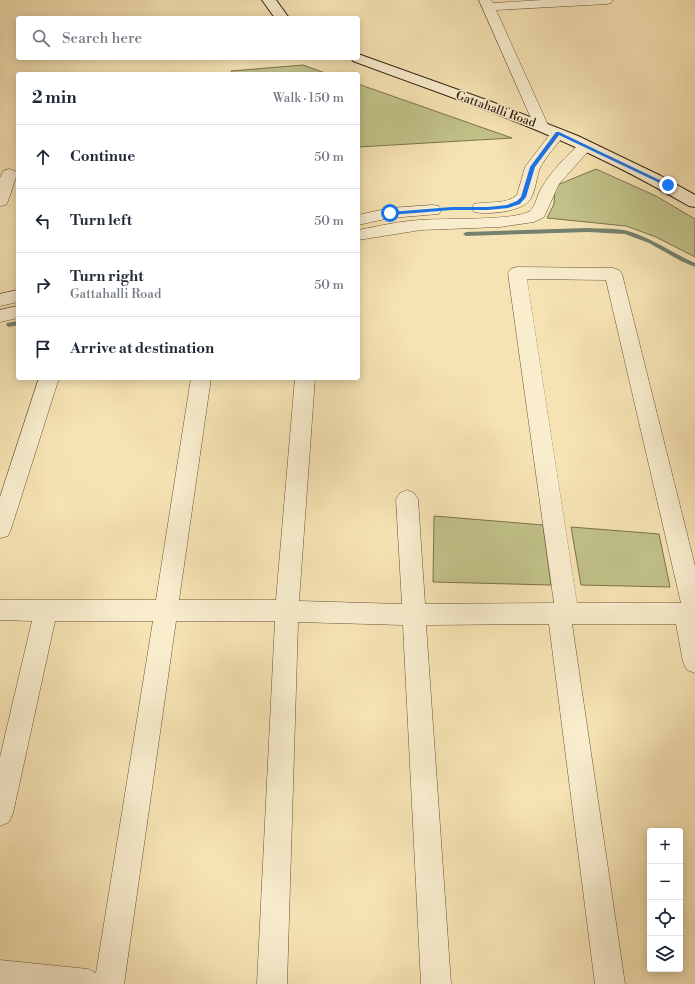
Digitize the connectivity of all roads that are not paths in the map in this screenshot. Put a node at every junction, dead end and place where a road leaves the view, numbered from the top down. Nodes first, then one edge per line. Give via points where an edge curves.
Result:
1 (270, 0) edge
2 (607, 0) edge
3 (486, 4) edge
4 (281, 16) edge
5 (360, 59) edge
6 (541, 125) junction
7 (558, 133) junction
8 (585, 146) junction
9 (10, 174) dead end
10 (0, 201) edge
11 (695, 202) edge
12 (467, 208) dead end
13 (445, 209) dead end
14 (360, 220) edge
15 (360, 235) edge
16 (16, 296) edge
17 (0, 300) edge
18 (16, 312) edge
19 (0, 316) edge
20 (49, 380) edge
21 (201, 380) edge
22 (305, 380) edge
23 (408, 499) dead end
24 (0, 529) edge
25 (0, 610) edge
26 (46, 610) junction
27 (166, 611) junction
28 (287, 611) junction
29 (563, 613) junction
30 (692, 613) edge
31 (414, 615) junction
32 (695, 662) edge
33 (0, 813) edge
34 (0, 975) edge
35 (88, 984) edge
36 (109, 984) edge
37 (272, 984) edge
38 (436, 984) edge
39 (610, 984) edge

1 - 4 main road
2 - 3 street
3 - 6 street
5 - 6 main road, Gattahalli Road
6 - 7 main road, Gattahalli Road
7 - 8 main road, Gattahalli Road
7 - 12 street via 533,167 524,197 519,202 508,206
8 - 11 main road, Gattahalli Road via 668,185
8 - 15 street via 551,183 536,215 512,221 422,225
9 - 10 street
13 - 14 street via 390,213
16 - 17 street
18 - 19 street
20 - 24 street
21 - 27 street
22 - 28 street
23 - 31 street
25 - 26 street
26 - 27 street
26 - 33 street
27 - 28 street
27 - 36 street
28 - 31 street
28 - 37 street
29 - 30 street
29 - 30 street via 517,273 613,274
29 - 31 street
29 - 39 street
30 - 32 street
31 - 38 street
34 - 35 street

